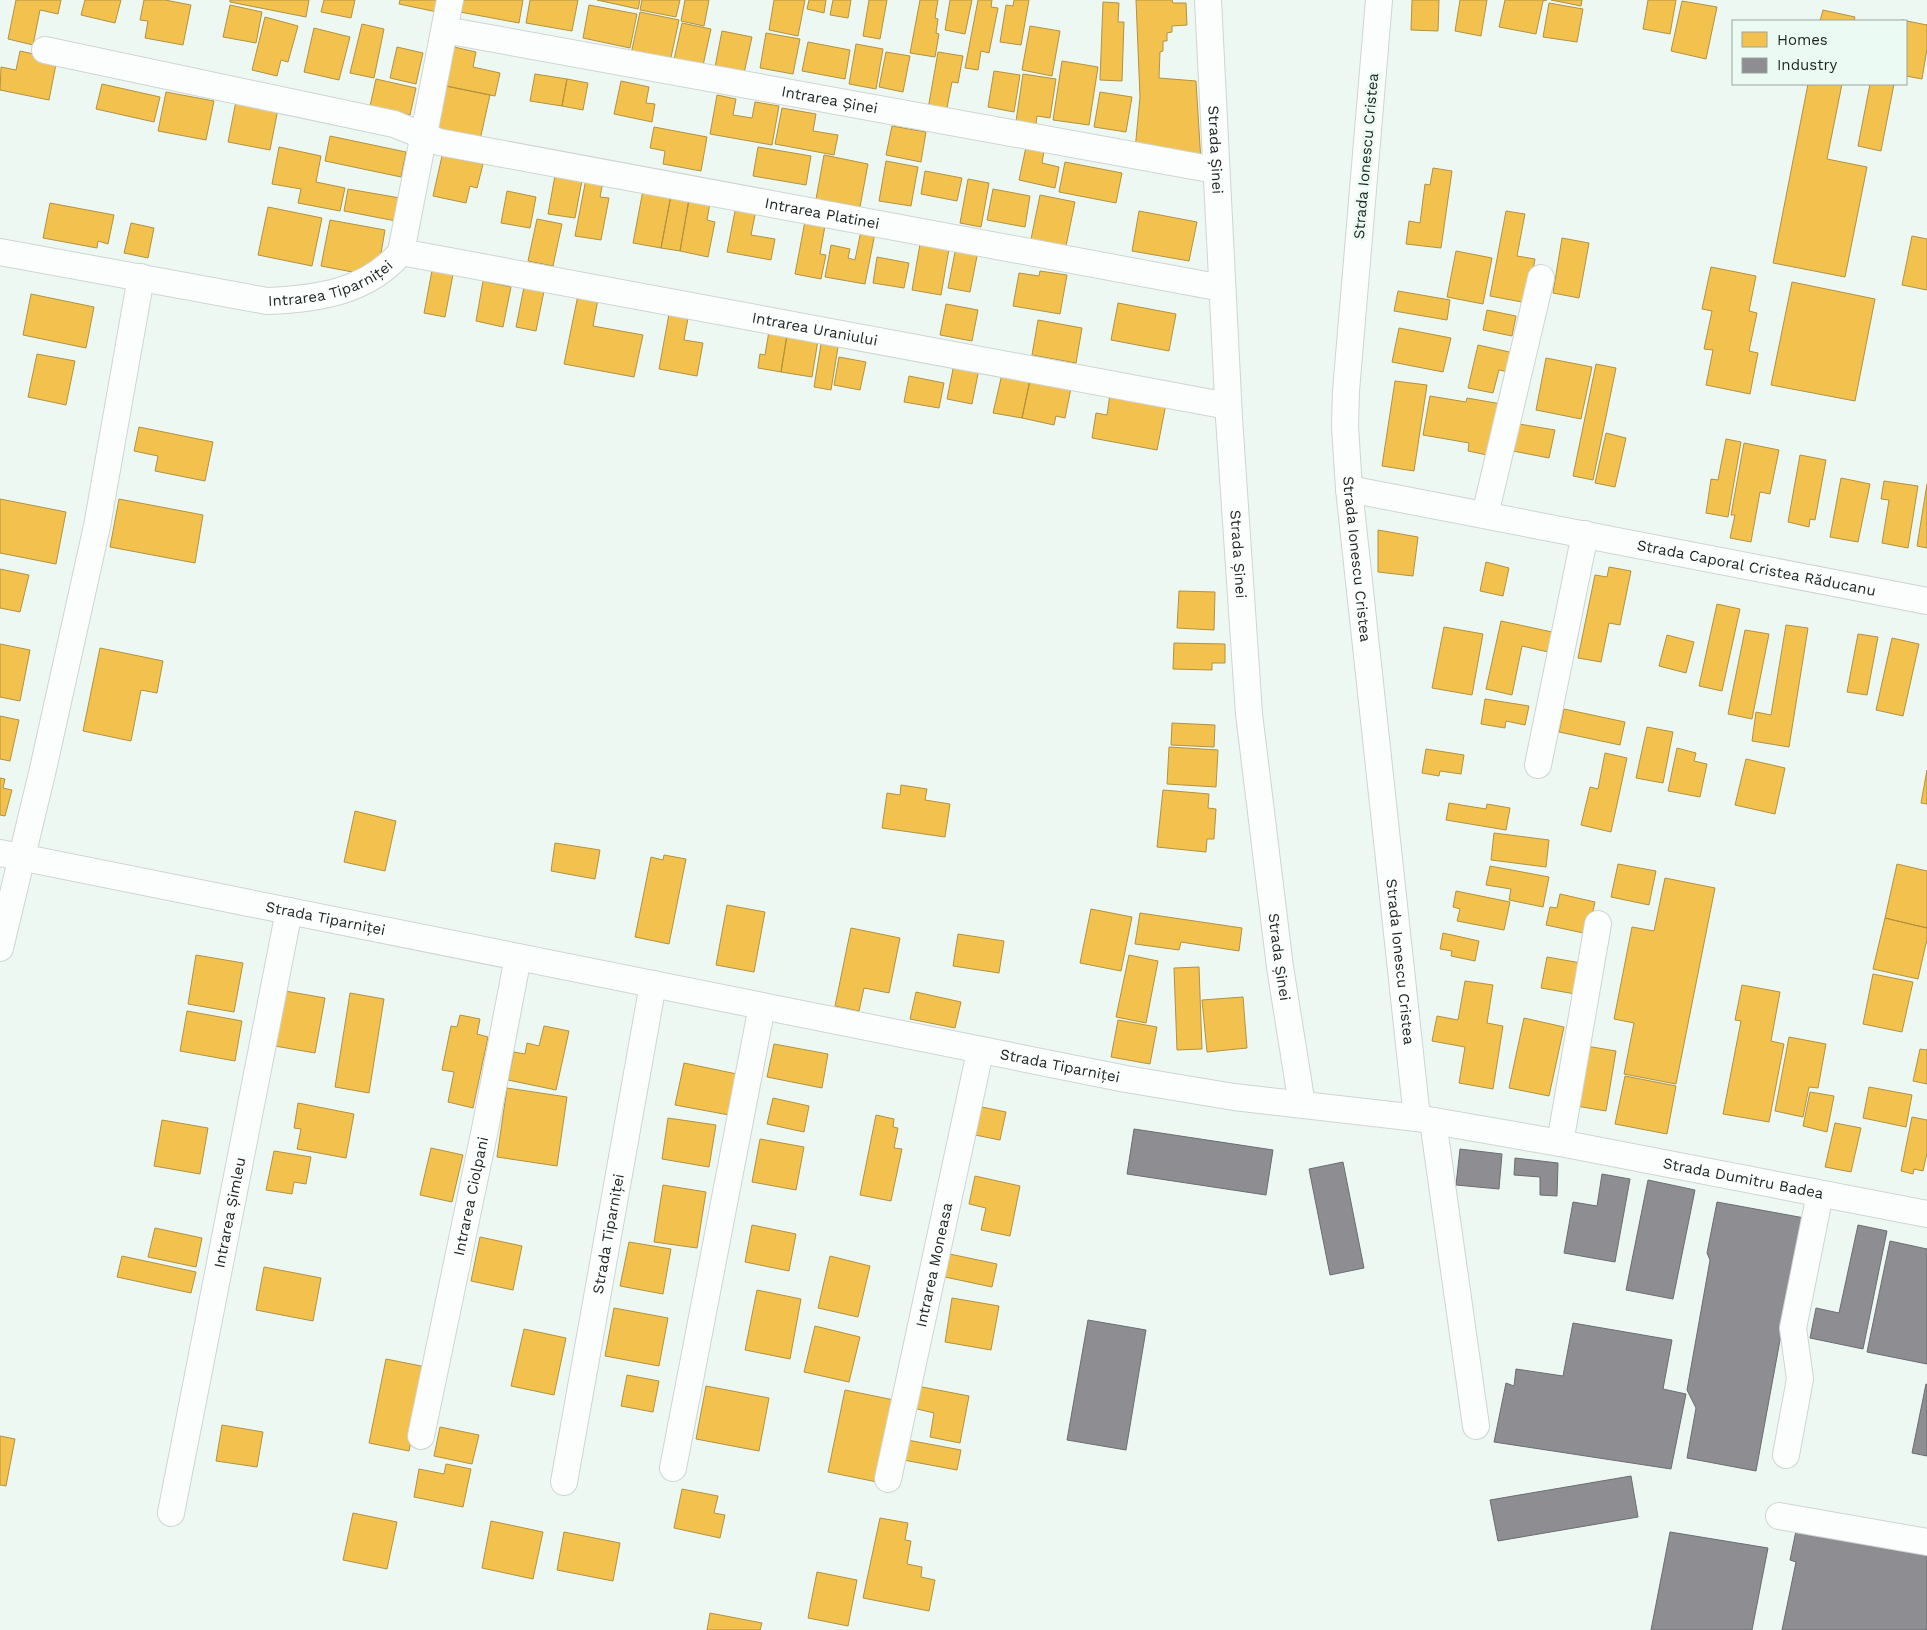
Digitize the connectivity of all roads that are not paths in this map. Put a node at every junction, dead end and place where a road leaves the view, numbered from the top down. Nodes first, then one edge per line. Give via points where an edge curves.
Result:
1 (450, 0) edge
2 (1208, 0) edge
3 (1379, 0) edge
4 (445, 30) junction
5 (45, 50) dead end
6 (424, 135) junction
7 (1215, 170) junction
8 (0, 252) edge
9 (402, 252) junction
10 (140, 277) junction
11 (1541, 278) dead end
12 (1222, 288) junction
13 (1228, 406) junction
14 (1349, 489) junction
15 (1485, 515) junction
16 (1585, 534) junction
17 (1927, 601) edge
18 (1538, 765) dead end
19 (11, 856) edge
20 (289, 911) junction
21 (1598, 924) dead end
22 (0, 948) edge
23 (518, 957) junction
24 (653, 984) junction
25 (762, 1006) junction
26 (980, 1052) junction
27 (1302, 1105) junction
28 (1360, 1112) joint
29 (1425, 1119) junction
30 (1560, 1142) junction
31 (1820, 1194) junction
32 (1927, 1214) edge
33 (1476, 1426) dead end
34 (421, 1436) dead end
35 (1786, 1455) dead end
36 (673, 1468) dead end
37 (888, 1479) dead end
38 (564, 1482) dead end
39 (171, 1514) dead end
40 (1779, 1516) dead end
41 (1927, 1542) edge

1 - 4 street, Intrarea Tiparniței
2 - 7 street, Strada Șinei
3 - 14 street, Strada Ionescu Cristea via 1346,391
4 - 6 street, Intrarea Tiparniței
4 - 7 street, Intrarea Șinei
5 - 6 street, Intrarea Platinei via 394,124
6 - 9 street, Intrarea Tiparniței
6 - 12 street, Intrarea Platinei via 439,142
7 - 12 street, Strada Șinei
8 - 10 street, Intrarea Tiparniței
9 - 10 street, Intrarea Tiparniței via 390,266 371,279 307,299 267,301
9 - 13 street, Intrarea Uraniului
10 - 19 street via 97,526
11 - 15 street
12 - 13 street, Strada Șinei
13 - 27 street, Strada Șinei via 1248,714 1280,967
14 - 15 street, Strada Caporal Cristea Răducanu
14 - 29 street, Strada Ionescu Cristea
15 - 16 street, Strada Caporal Cristea Răducanu
16 - 17 street, Strada Caporal Cristea Răducanu
16 - 18 street
19 - 20 street, Strada Tiparniței
19 - 22 street
20 - 23 street, Strada Tiparniței
20 - 39 street, Intrarea Șimleu
21 - 30 street
23 - 24 street, Strada Tiparniței
23 - 34 street, Intrarea Ciolpani
24 - 25 street, Strada Tiparniței
24 - 38 street, Strada Tiparniței
25 - 26 street, Strada Tiparniței
25 - 36 street
26 - 27 street, Strada Tiparniței via 1126,1080
26 - 37 street, Intrarea Moneasa
27 - 28 street, Strada Tiparniței
28 - 29 street, Strada Dumitru Badea
29 - 30 street, Strada Dumitru Badea
29 - 33 street, Strada Ionescu Cristea
30 - 31 street, Strada Dumitru Badea
31 - 32 street, Strada Dumitru Badea
31 - 35 street via 1792,1328 1800,1379
40 - 41 street

